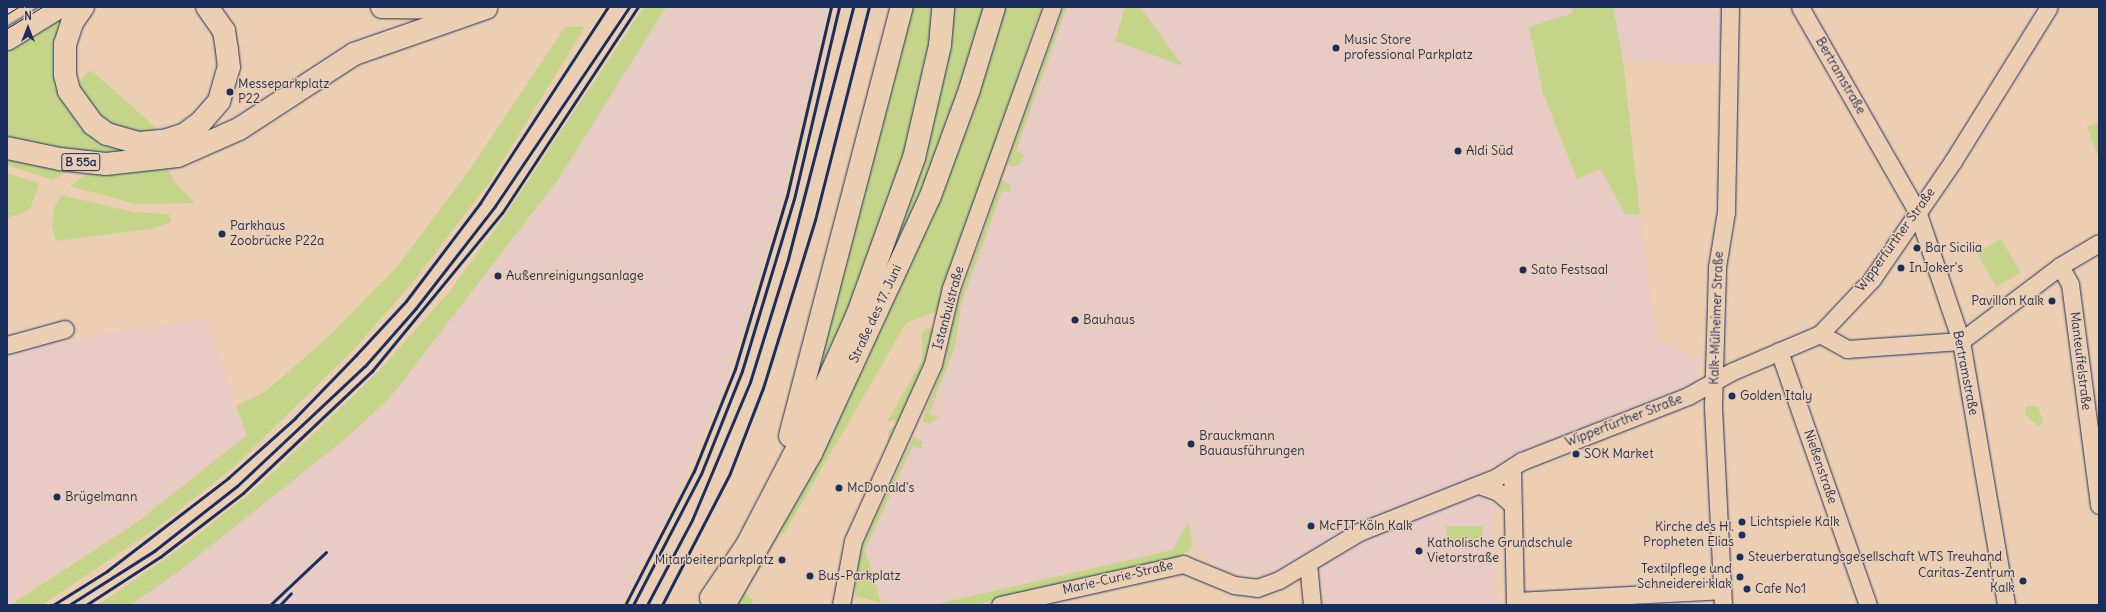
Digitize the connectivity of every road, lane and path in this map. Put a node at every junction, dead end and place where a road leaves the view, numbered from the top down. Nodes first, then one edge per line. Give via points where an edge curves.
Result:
1 (59, 7) edge
2 (83, 7) edge
3 (207, 7) edge
4 (382, 7) edge
5 (902, 7) edge
6 (943, 7) edge
7 (994, 7) edge
8 (1052, 7) edge
9 (1730, 7) edge
10 (1800, 7) edge
11 (2050, 7) edge
12 (493, 8) edge
13 (7, 39) edge
14 (7, 148) edge
15 (154, 152) junction
16 (1918, 211) junction
17 (2099, 243) edge
18 (2060, 266) junction
19 (65, 329) dead end
20 (1820, 334) junction
21 (1961, 341) junction
22 (7, 345) edge
23 (1779, 351) junction
24 (1714, 382) junction
25 (2092, 400) edge
26 (1512, 470) junction
27 (1479, 485) junction
28 (1512, 504) junction
29 (2099, 504) edge
30 (1308, 562) junction
31 (1279, 580) joint
32 (1722, 598) edge
33 (714, 603) edge
34 (1515, 603) edge
35 (841, 605) edge
36 (1000, 605) edge
37 (1312, 605) edge
38 (1868, 605) edge
39 (2006, 605) edge

1 - 13 main road
2 - 15 highway via 72,23 65,44 65,75 76,105 107,134
3 - 15 highway via 224,31 227,50 229,67 219,101 205,119
4 - 12 highway
5 - 33 highway via 786,448
6 - 33 highway via 942,31 914,158 857,316 791,461
7 - 33 main road, Straße des 17. Juni via 969,89 929,198 811,452
8 - 35 street, Istanbulstraße via 951,288 933,364 853,541
9 - 24 street, Kalk-Mülheimer Straße via 1726,212 1717,267
10 - 16 street, Bertramstraße
11 - 16 street, Wipperfürther Straße
12 - 15 highway via 354,54 220,140
14 - 15 highway, B 55a via 99,164
16 - 20 street, Wipperfürther Straße via 1872,279
16 - 21 street, Bertramstraße
17 - 18 street
18 - 21 street
18 - 25 street, Manteuffelstraße via 2070,284
19 - 22 street
20 - 21 street via 1846,349
20 - 23 street, Wipperfürther Straße
21 - 39 street, Bertramstraße
23 - 24 street, Wipperfürther Straße
23 - 38 street, Nießenstraße
24 - 26 street, Wipperfürther Straße via 1688,396 1522,461
24 - 32 street, Kalk-Mülheimer Straße
25 - 29 street, Manteuffelstraße
26 - 27 street, Wipperfürther Straße
26 - 28 street
27 - 28 street via 1498,492
27 - 30 street, Wipperfürther Straße via 1359,532
28 - 34 street
30 - 31 street, Wipperfürther Straße
30 - 37 street
31 - 36 street, Marie-Curie-Straße via 1247,588 1183,564
32 - 34 street

